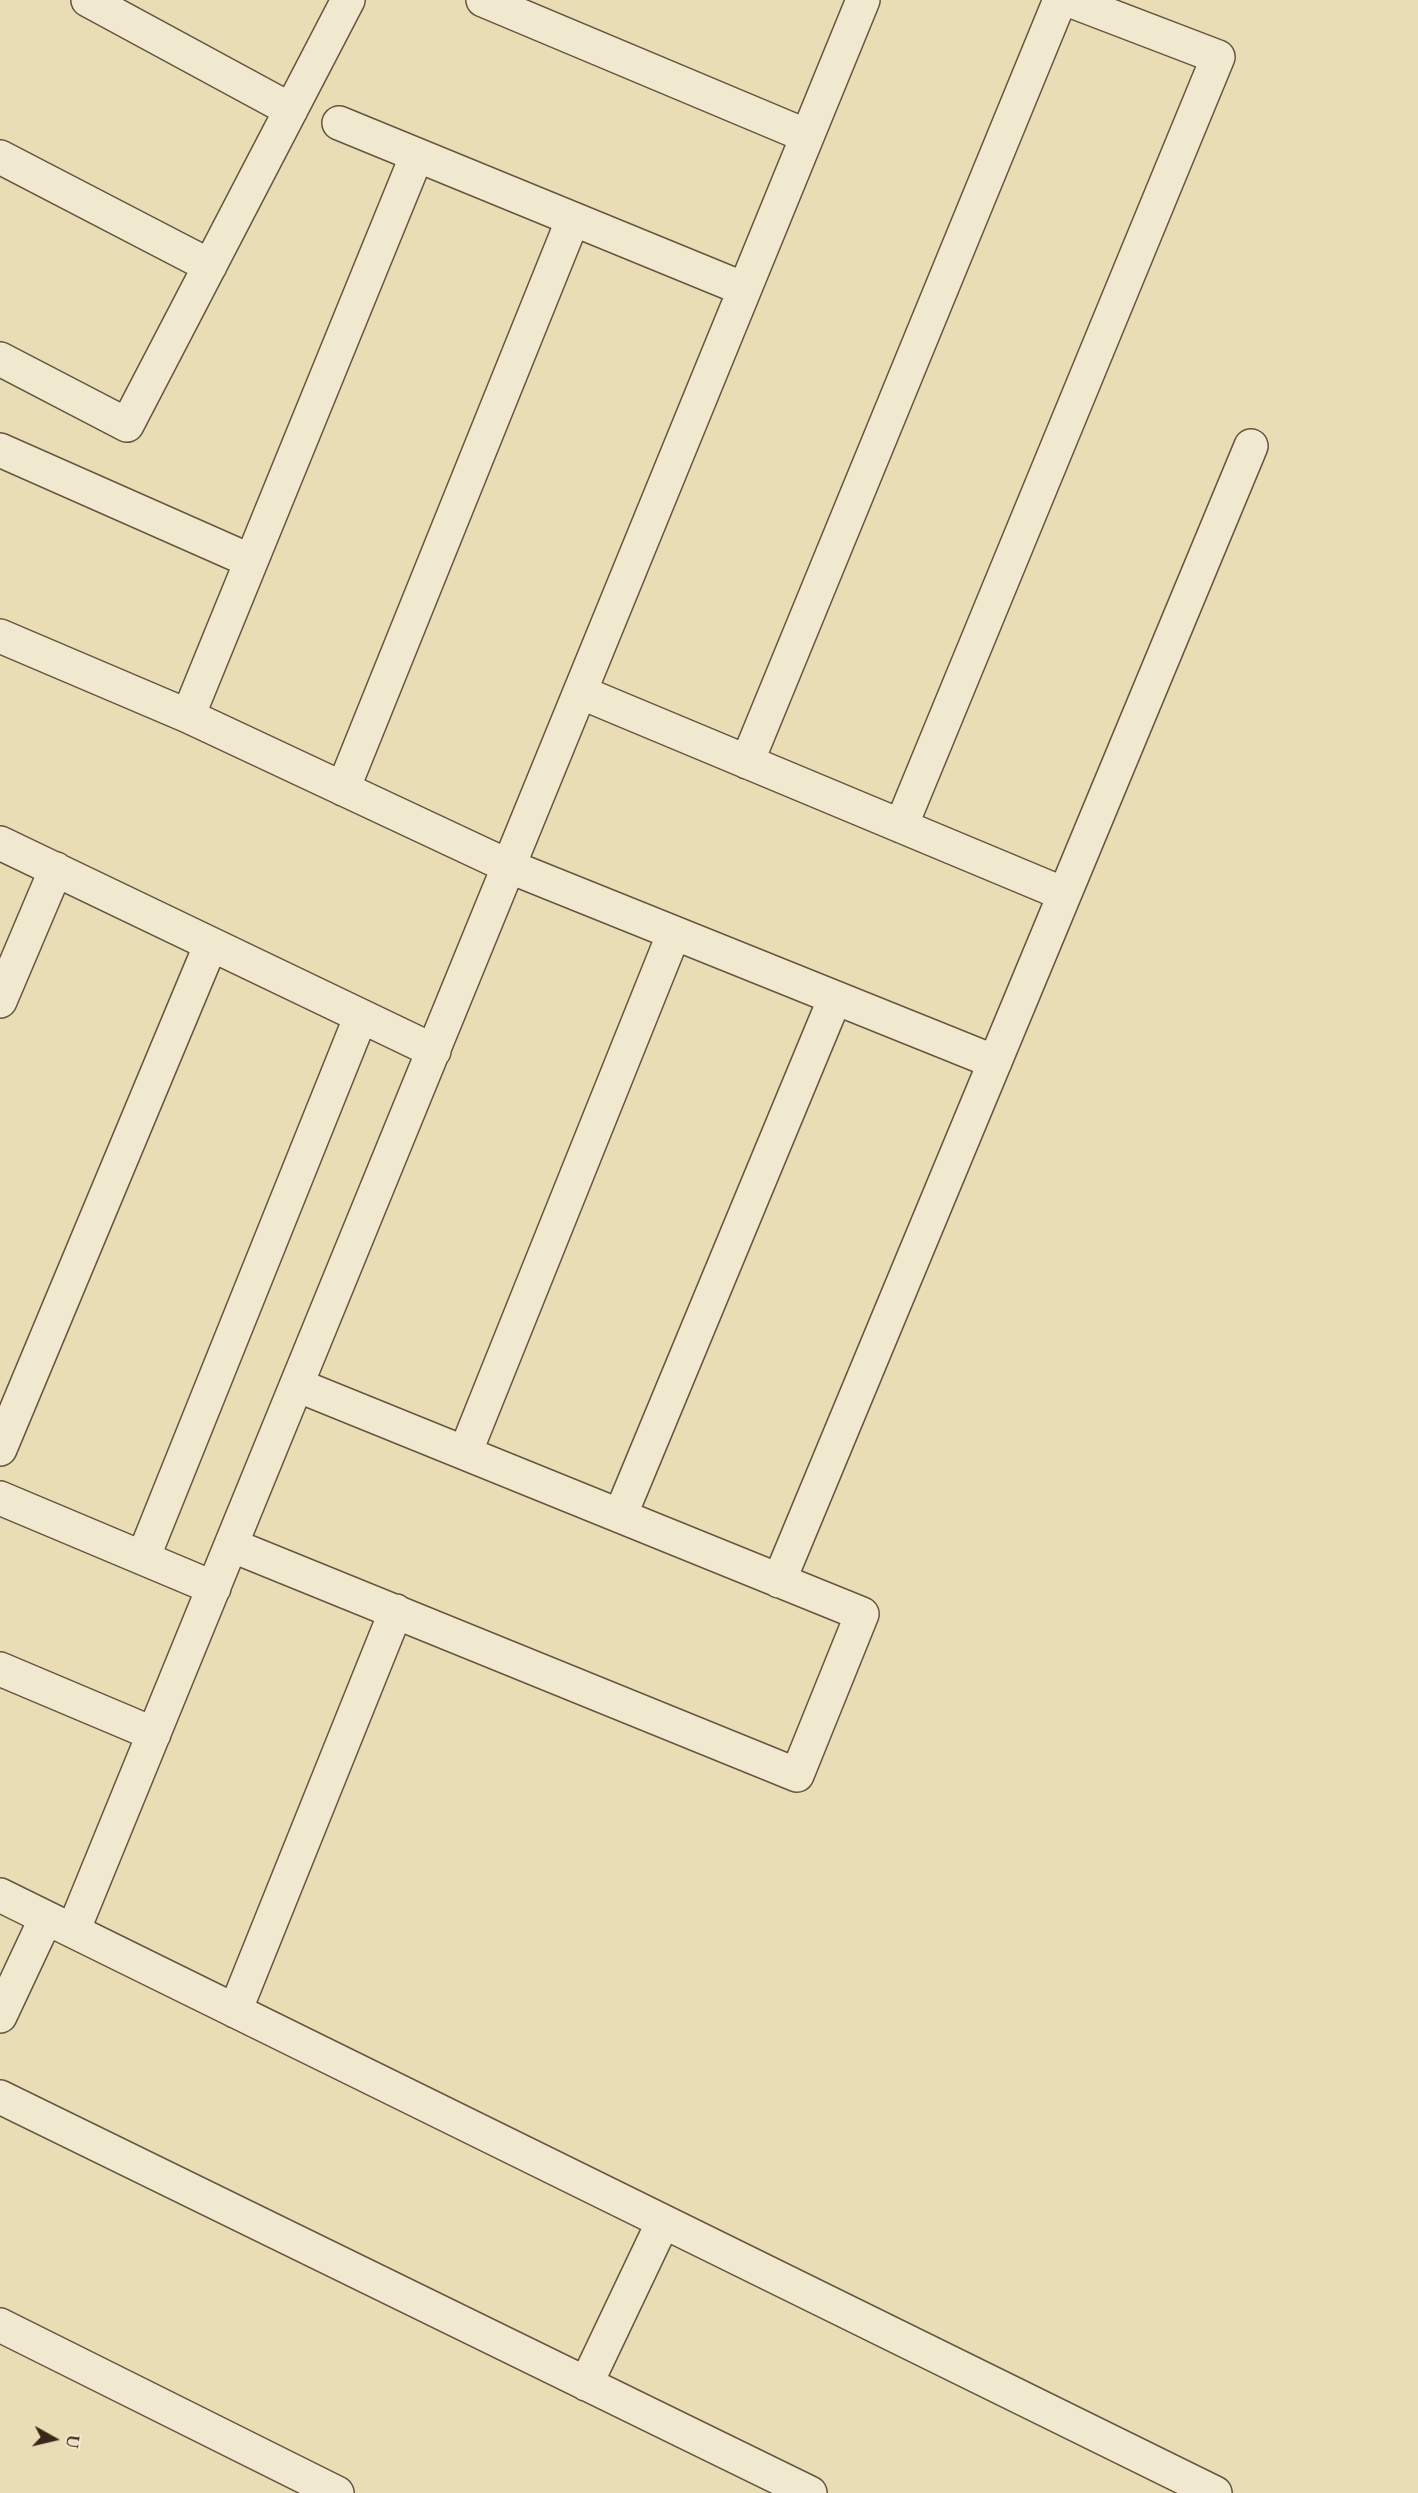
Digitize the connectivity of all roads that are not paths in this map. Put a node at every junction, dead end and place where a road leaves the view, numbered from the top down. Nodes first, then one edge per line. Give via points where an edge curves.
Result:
1 (88, 0) edge
2 (348, 0) edge
3 (483, 0) edge
4 (863, 0) edge
5 (1060, 0) edge
6 (1069, 0) edge
7 (291, 110) junction
8 (339, 123) dead end
9 (807, 136) junction
10 (417, 155) junction
11 (0, 156) edge
12 (573, 219) junction
13 (210, 266) junction
14 (744, 290) junction
15 (0, 359) edge
16 (1251, 446) dead end
17 (0, 450) edge
18 (251, 561) junction
19 (0, 636) edge
20 (580, 692) junction
21 (188, 716) junction
22 (747, 762) junction
23 (343, 789) junction
24 (901, 826) junction
25 (0, 843) edge
26 (508, 866) junction
27 (56, 869) junction
28 (1064, 894) junction
29 (674, 933) junction
30 (211, 944) junction
31 (835, 998) junction
32 (0, 1000) edge
33 (361, 1016) junction
34 (434, 1051) junction
35 (995, 1062) junction
36 (297, 1385) junction
37 (0, 1449) edge
38 (465, 1453) junction
39 (0, 1498) edge
40 (620, 1516) junction
41 (231, 1545) junction
42 (143, 1558) junction
43 (779, 1581) junction
44 (214, 1588) junction
45 (396, 1611) junction
46 (0, 1669) edge
47 (154, 1734) junction
48 (0, 1895) edge
49 (59, 1924) junction
50 (235, 2011) junction
51 (0, 2016) edge
52 (0, 2097) edge
53 (663, 2222) junction
54 (0, 2325) edge
55 (586, 2384) junction
56 (337, 2493) edge
57 (810, 2493) edge
58 (1215, 2493) edge

1 - 7 street
2 - 7 street
3 - 9 street
4 - 9 street
5 - 22 street
6 - 24 street via 1218,57
7 - 13 street
8 - 10 street
9 - 14 street
10 - 12 street
10 - 18 street
11 - 13 street
12 - 14 street
12 - 23 street
13 - 15 street via 127,425
14 - 20 street
16 - 28 street
17 - 18 street
18 - 21 street
19 - 21 street
20 - 22 street
20 - 26 street
21 - 23 street
22 - 24 street
23 - 26 street
24 - 28 street
25 - 27 street
26 - 29 street
26 - 34 street
27 - 30 street
27 - 32 street
28 - 35 street
29 - 31 street
29 - 38 street
30 - 33 street
30 - 37 street
31 - 35 street
31 - 40 street
33 - 34 street
33 - 42 street
34 - 36 street
35 - 43 street
36 - 38 street
36 - 41 street
38 - 40 street
39 - 42 street
40 - 43 street
41 - 44 street
41 - 45 street
42 - 44 street
43 - 45 street via 862,1614 797,1775
44 - 47 street
45 - 50 street
46 - 47 street
47 - 49 street
48 - 49 street
49 - 50 street
49 - 51 street
50 - 53 street
52 - 55 street
53 - 55 street
53 - 58 street
54 - 56 street
55 - 57 street

